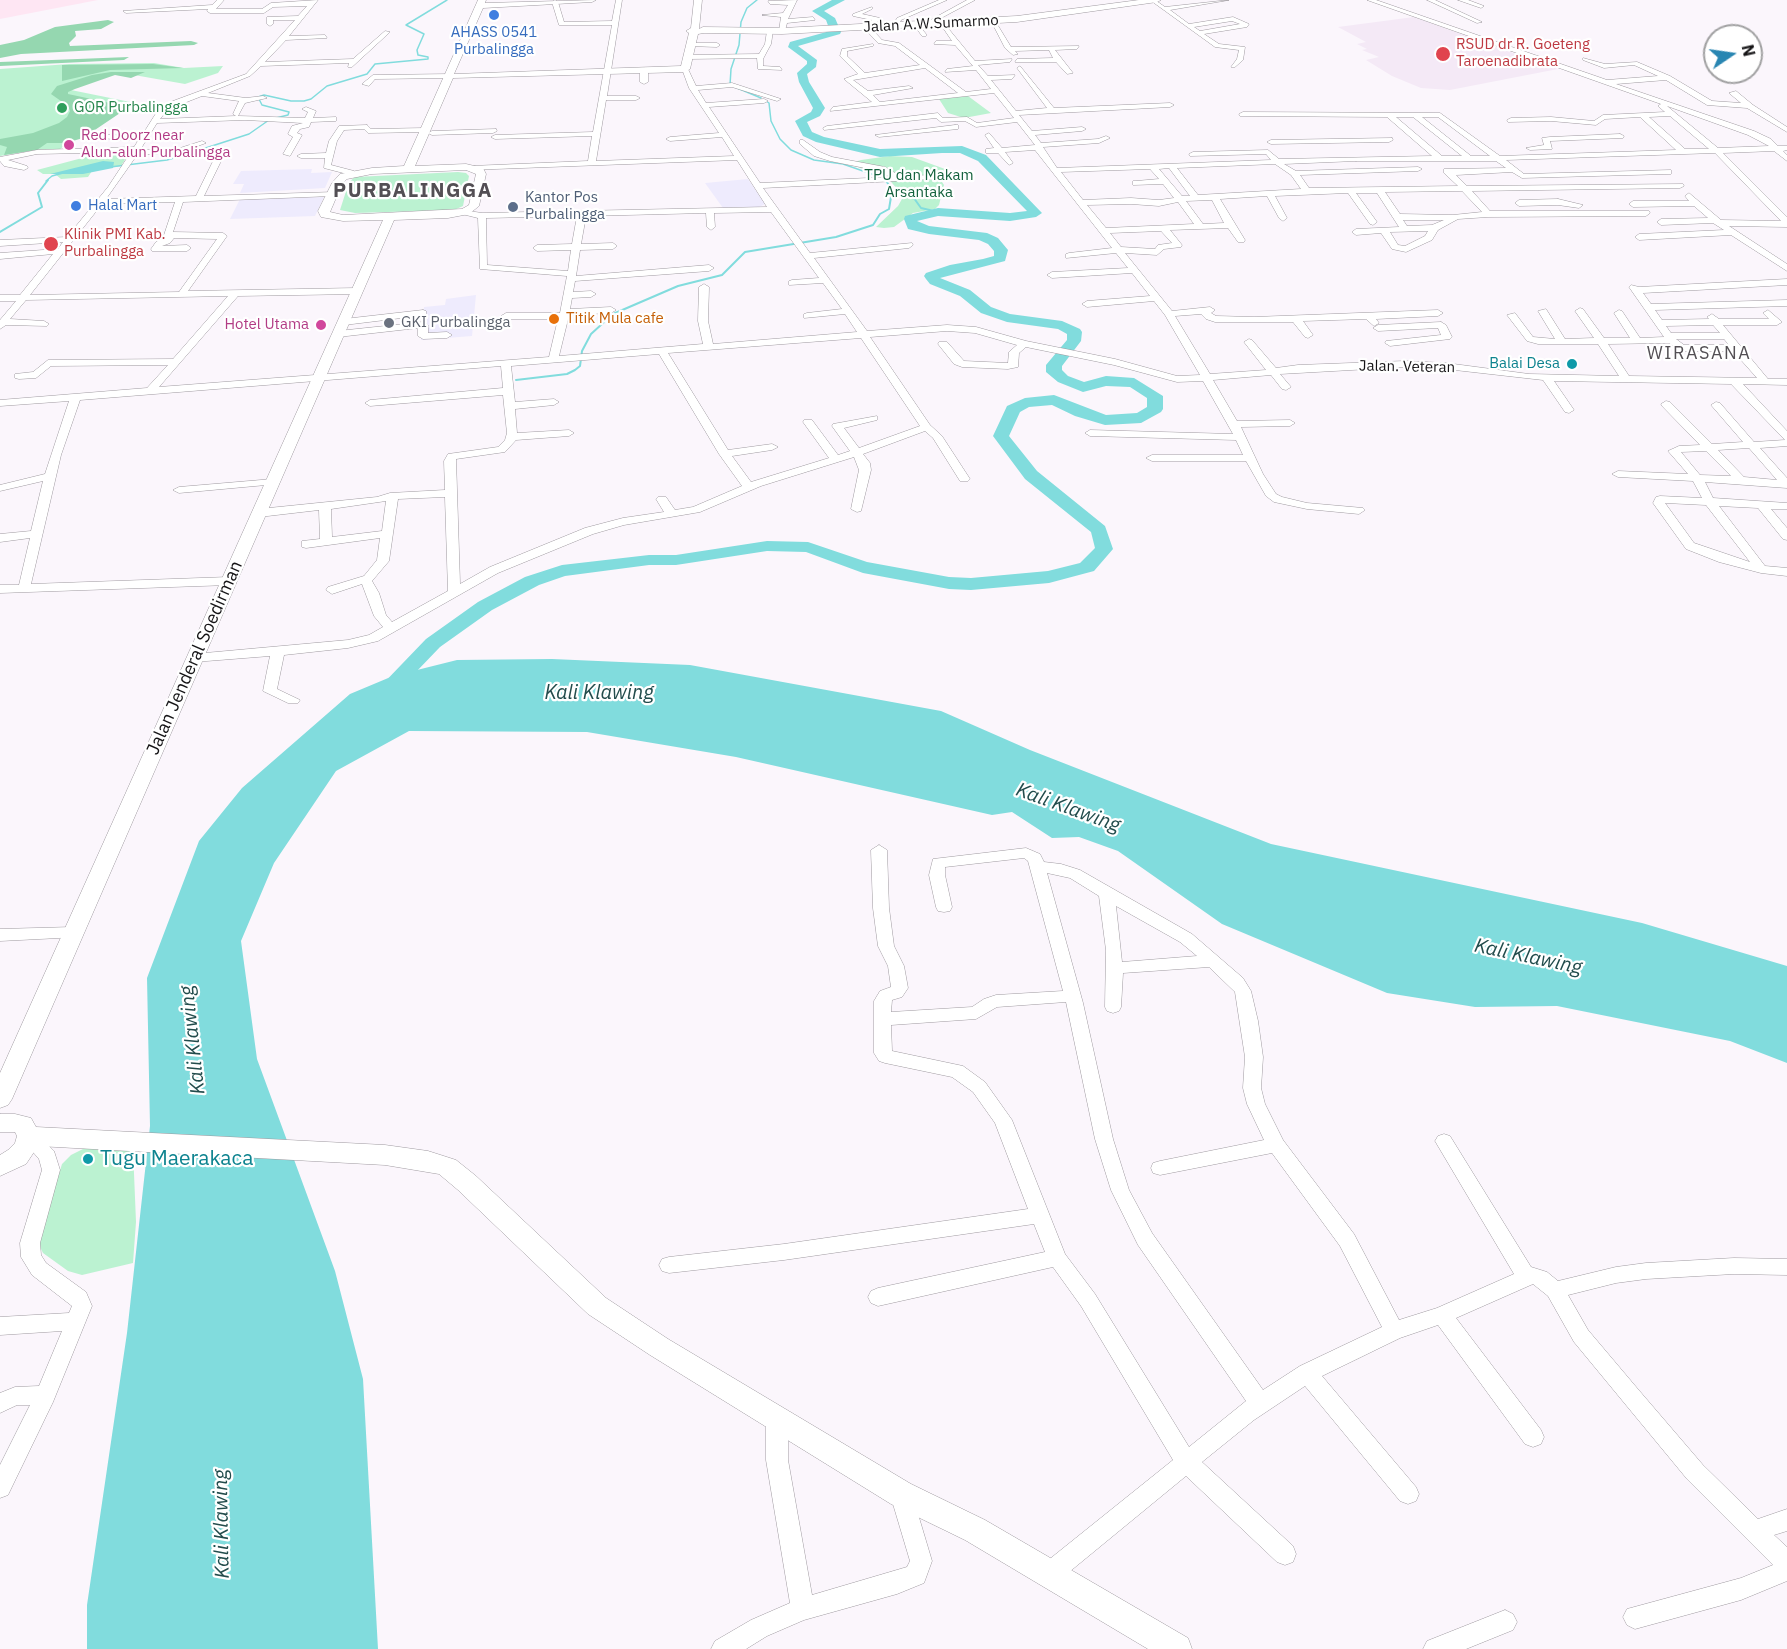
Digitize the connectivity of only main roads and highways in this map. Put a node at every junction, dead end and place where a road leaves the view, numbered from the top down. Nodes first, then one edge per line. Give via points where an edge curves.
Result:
1 (592, 0) edge
2 (698, 0) edge
3 (1157, 0) edge
4 (1152, 1) edge
5 (484, 3) edge
6 (697, 30) junction
7 (452, 76) junction
8 (412, 169) junction
9 (390, 217) junction
10 (0, 1099) edge
11 (0, 1123) edge
12 (29, 1137) junction
13 (0, 1166) edge
14 (1177, 1649) edge

1 - 5 main road
2 - 6 main road
3 - 4 main road, Jalan A.W.Sumarmo
4 - 6 main road, Jalan A.W.Sumarmo via 992,20 782,32
5 - 7 main road
6 - 7 main road via 685,69 537,69
7 - 8 main road
8 - 9 main road via 351,173 338,179 324,211 328,217
8 - 9 main road via 471,168 481,174 474,206 448,215
9 - 10 main road, Jalan Jenderal Soedirman
11 - 12 main road via 23,1125
12 - 13 main road via 17,1157
12 - 14 main road via 385,1155 447,1167 597,1306 685,1364 901,1494 975,1530

